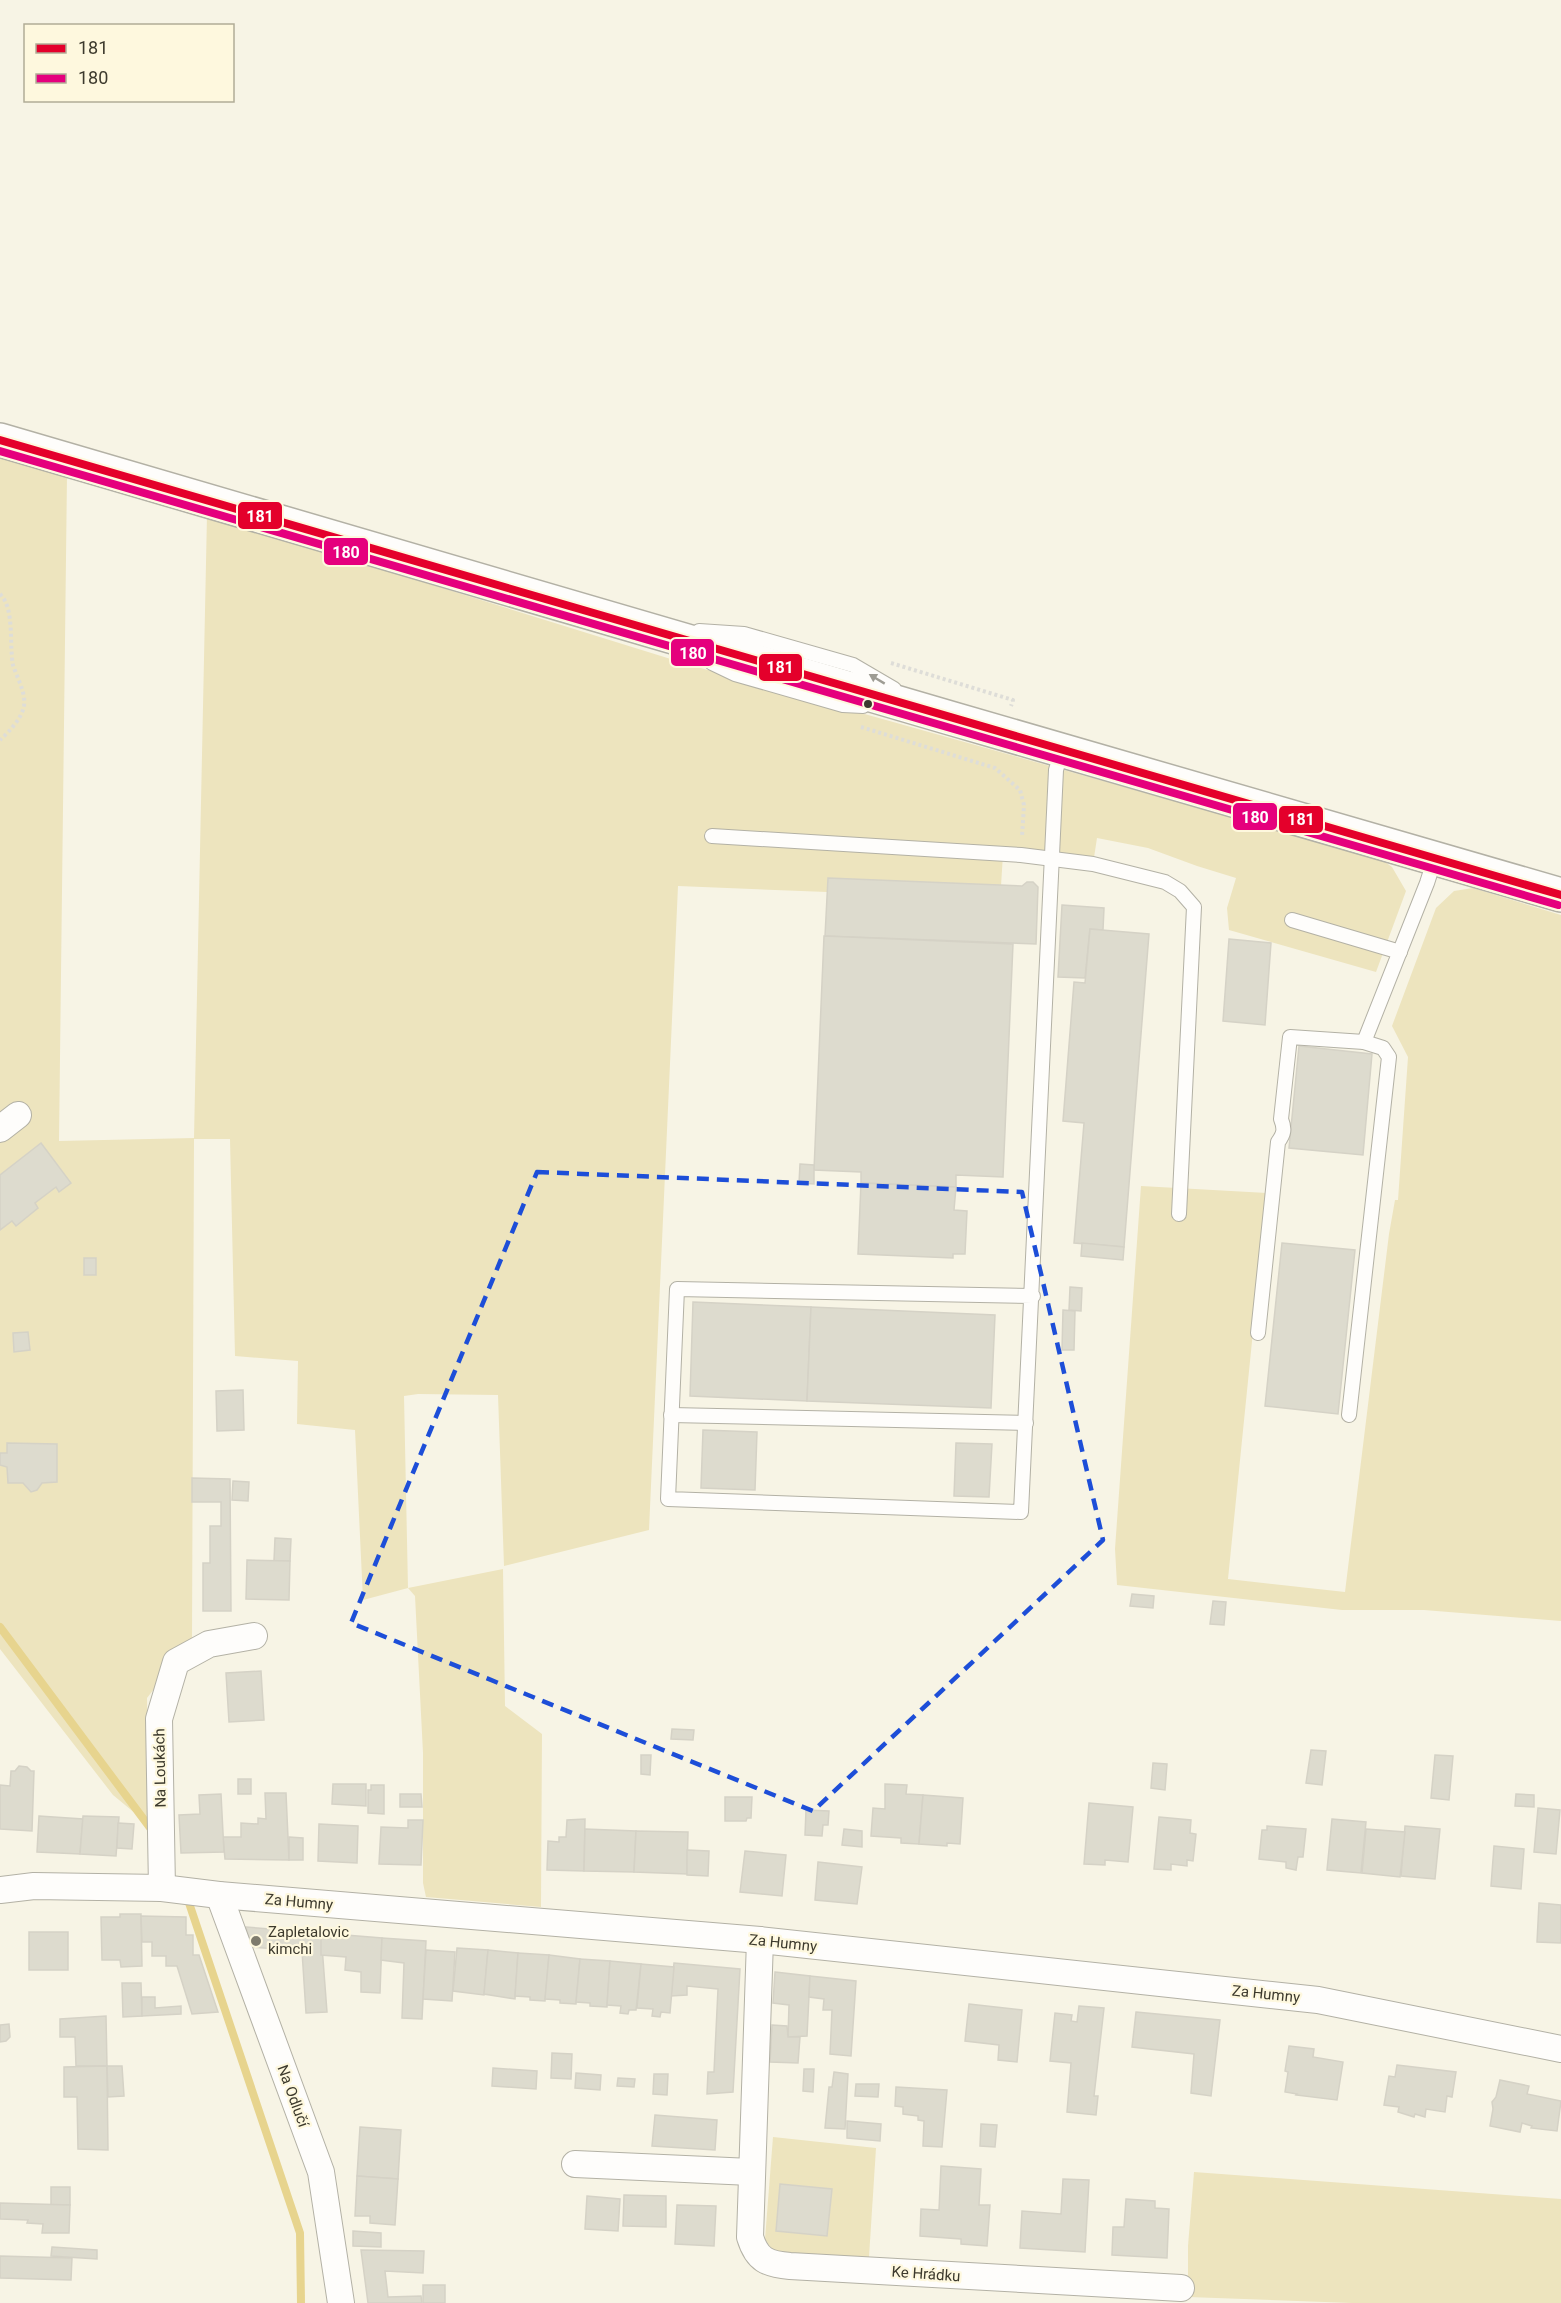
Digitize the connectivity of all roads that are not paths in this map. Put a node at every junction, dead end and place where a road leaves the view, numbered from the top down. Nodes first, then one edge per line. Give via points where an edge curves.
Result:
1 (0, 440) edge
2 (1062, 750) junction
3 (712, 836) dead end
4 (1053, 858) junction
5 (1435, 858) junction
6 (1561, 895) edge
7 (1292, 920) dead end
8 (1400, 952) junction
9 (1364, 1042) junction
10 (1179, 1214) dead end
11 (1033, 1296) junction
12 (1258, 1333) dead end
13 (1349, 1415) dead end
14 (671, 1416) junction
15 (1026, 1423) junction
16 (255, 1636) dead end
17 (0, 1890) edge
18 (177, 1890) junction
19 (219, 1895) junction
20 (760, 1941) junction
21 (1561, 2049) edge
22 (575, 2164) dead end
23 (751, 2172) junction
24 (1181, 2288) dead end
25 (341, 2303) edge

1 - 2 main road
2 - 4 lane via 1056,770
2 - 5 main road
3 - 4 lane
4 - 10 lane via 1165,882 1194,907
4 - 11 lane
5 - 6 main road
5 - 8 lane
7 - 8 lane
8 - 9 lane
9 - 12 lane via 1290,1037 1281,1119 1284,1127 1278,1142
9 - 13 lane via 1383,1048 1389,1057
11 - 14 lane via 677,1289
11 - 15 lane
14 - 15 lane
14 - 15 lane via 668,1499 1021,1512
16 - 18 street, Na Loukách via 209,1644 176,1662 159,1719 161,1846
17 - 18 street, Za Humny via 34,1886
18 - 19 street, Za Humny
19 - 20 street, Za Humny
19 - 25 street, Na Odlučí via 321,2172
20 - 21 street, Za Humny via 1318,2000
20 - 23 street, Ke Hrádku
22 - 23 street
23 - 24 street, Ke Hrádku via 750,2237 758,2255 777,2265

